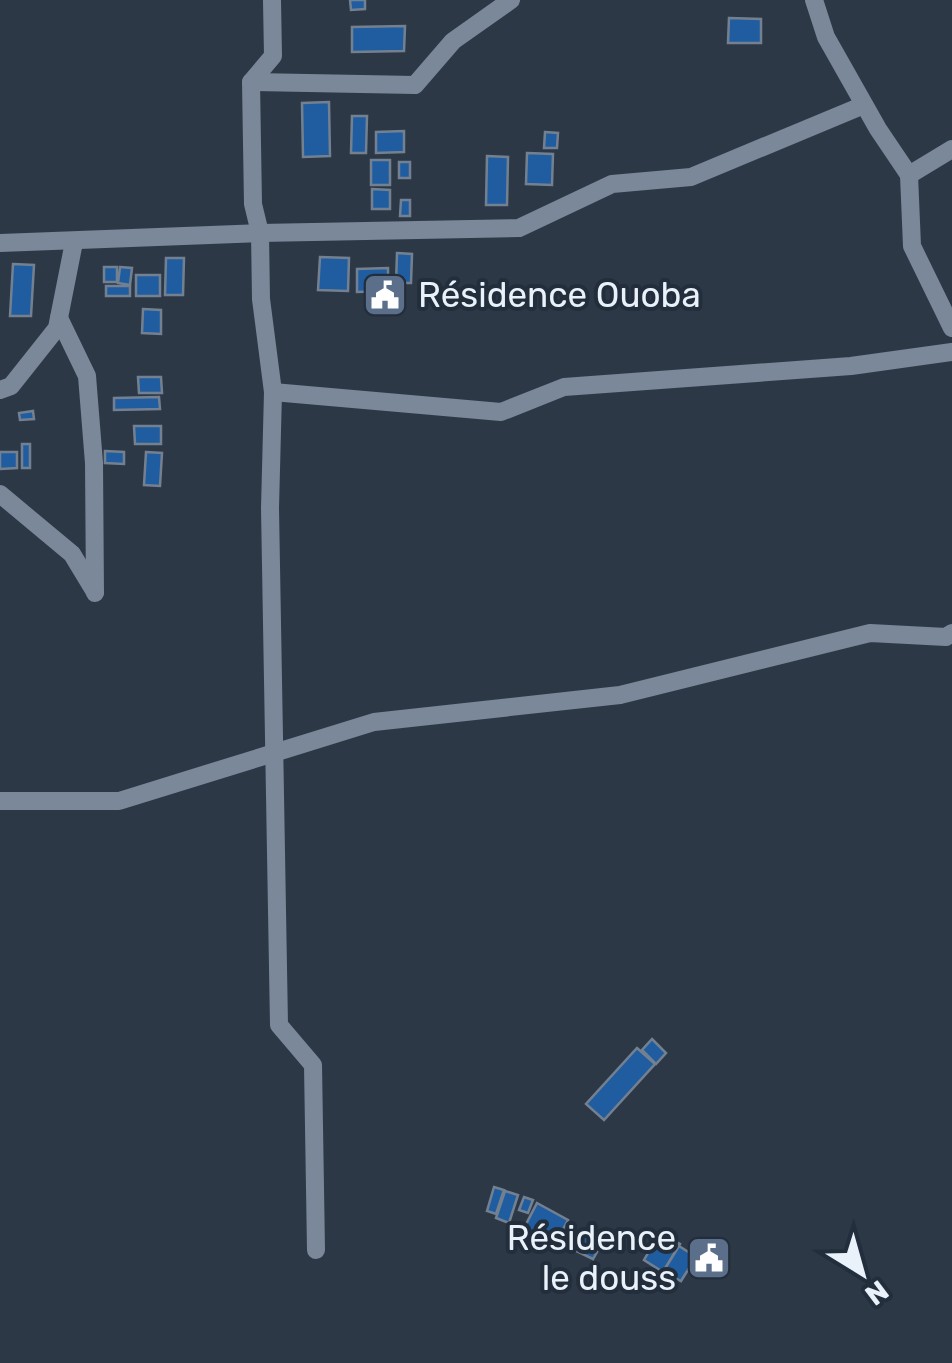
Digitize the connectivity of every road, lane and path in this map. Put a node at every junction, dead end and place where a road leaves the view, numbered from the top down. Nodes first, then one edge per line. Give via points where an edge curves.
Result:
1 (272, 0) edge
2 (511, 0) edge
3 (814, 0) edge
4 (252, 82) junction
5 (864, 105) junction
6 (952, 149) edge
7 (909, 175) junction
8 (260, 232) junction
9 (74, 242) junction
10 (0, 243) edge
11 (59, 318) junction
12 (952, 328) edge
13 (952, 352) edge
14 (0, 390) edge
15 (273, 392) junction
16 (0, 494) edge
17 (952, 634) edge
18 (276, 752) junction
19 (0, 801) edge
20 (316, 1250) dead end

1 - 4 street via 273,56
2 - 4 street via 453,41 416,85
3 - 5 street via 826,37
4 - 8 street
5 - 7 street
5 - 8 street via 691,176 612,184 519,228
6 - 7 street
7 - 12 street via 912,246
8 - 9 street
8 - 15 street
9 - 10 street
9 - 11 street
11 - 14 street via 11,386
11 - 16 street via 87,376 95,593 72,554
13 - 15 street via 564,387 500,412
15 - 18 street
17 - 18 street via 870,633 620,695 374,722
18 - 19 street via 119,802
18 - 20 street via 279,1025 313,1065

